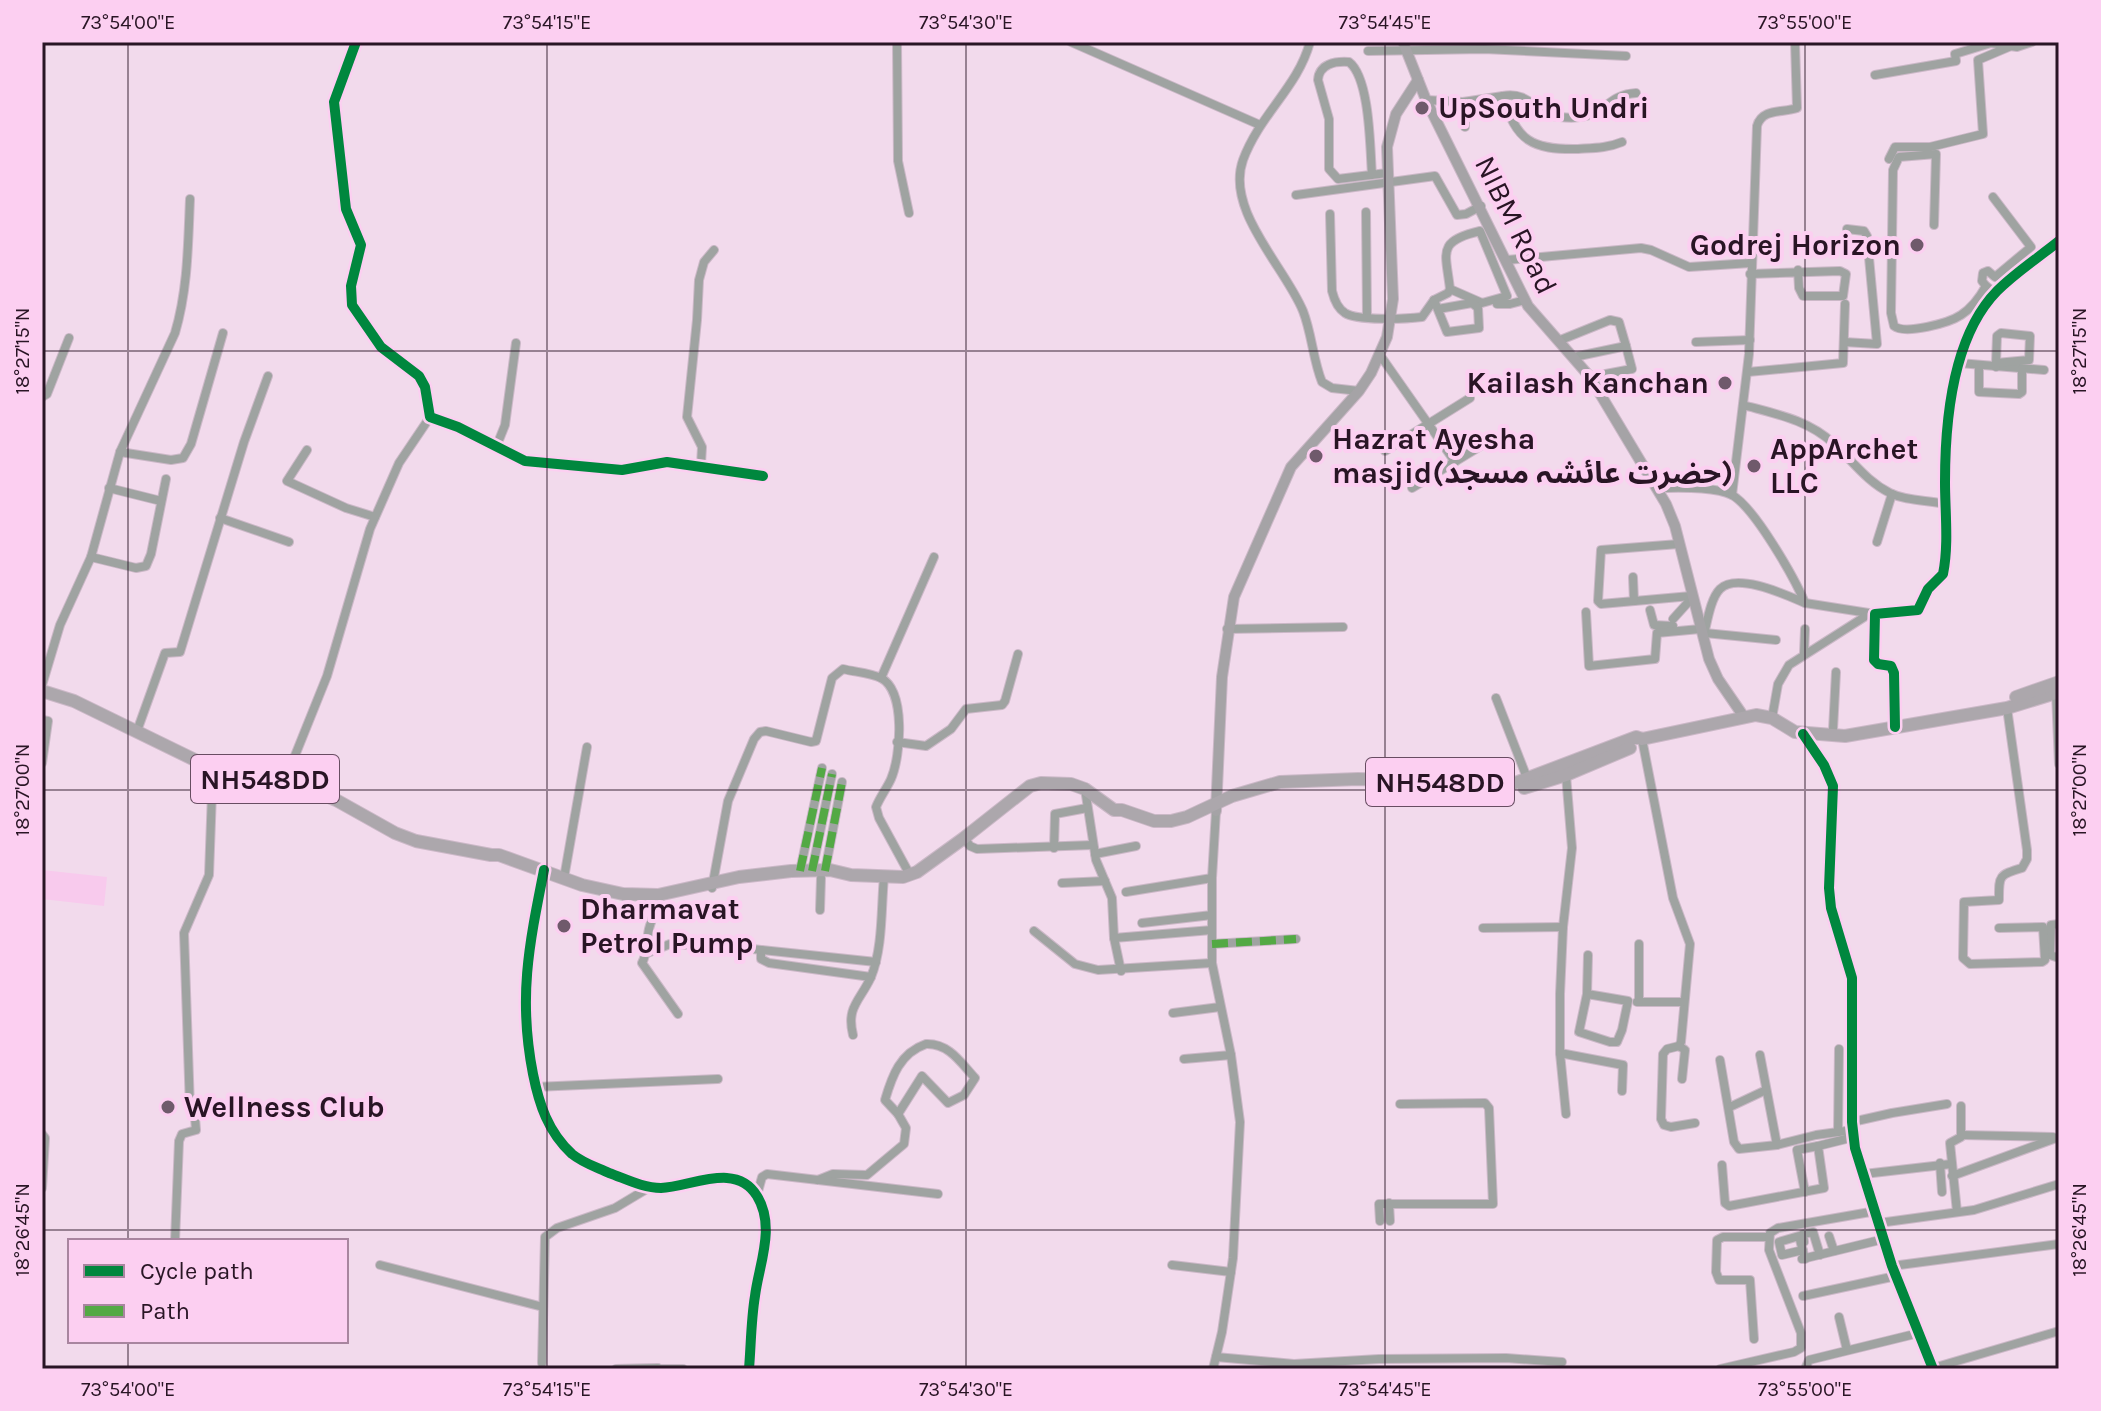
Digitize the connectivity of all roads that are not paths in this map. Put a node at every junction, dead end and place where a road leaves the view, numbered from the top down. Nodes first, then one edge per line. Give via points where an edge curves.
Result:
1 (356, 42) edge
2 (897, 42) edge
3 (1071, 42) edge
4 (1101, 42) edge
5 (1310, 42) edge
6 (1795, 42) edge
7 (2032, 42) edge
8 (1405, 45) edge
9 (2011, 46) junction
10 (1368, 51) dead end
11 (1098, 53) junction
12 (1626, 56) dead end
13 (1875, 75) dead end
14 (1418, 80) junction
15 (1636, 93) dead end
16 (1503, 96) junction
17 (1426, 100) junction
18 (1465, 102) junction
19 (1260, 125) junction
20 (1465, 127) dead end
21 (1622, 142) dead end
22 (1889, 159) dead end
23 (1372, 175) junction
24 (1387, 177) junction
25 (1296, 195) dead end
26 (1993, 197) dead end
27 (190, 199) dead end
28 (1481, 206) junction
29 (1366, 212) dead end
30 (909, 213) dead end
31 (1330, 214) dead end
32 (1934, 225) dead end
33 (1847, 229) dead end
34 (2059, 241) edge
35 (714, 250) dead end
36 (1507, 260) junction
37 (1751, 263) junction
38 (1798, 270) junction
39 (1750, 274) junction
40 (1995, 277) junction
41 (2004, 285) junction
42 (1986, 286) junction
43 (1450, 289) junction
44 (1995, 293) junction
45 (1434, 300) junction
46 (1525, 300) junction
47 (1497, 304) dead end
48 (1845, 304) dead end
49 (1438, 309) junction
50 (1367, 317) junction
51 (1392, 318) junction
52 (223, 333) dead end
53 (69, 338) dead end
54 (1750, 340) junction
55 (1558, 341) junction
56 (1696, 342) dead end
57 (1844, 342) junction
58 (516, 343) dead end
59 (1626, 346) junction
60 (1380, 355) junction
61 (1574, 357) junction
62 (1959, 363) junction
63 (1979, 365) junction
64 (1996, 365) junction
65 (2022, 369) junction
66 (2044, 370) dead end
67 (1748, 372) junction
68 (268, 376) dead end
69 (1590, 377) junction
70 (1359, 391) junction
71 (42, 397) edge
72 (1470, 398) dead end
73 (1743, 405) junction
74 (430, 417) junction
75 (1429, 424) junction
76 (1492, 439) dead end
77 (497, 445) junction
78 (307, 450) dead end
79 (1385, 451) dead end
80 (120, 452) junction
81 (1455, 462) junction
82 (696, 466) junction
83 (763, 476) dead end
84 (166, 479) dead end
85 (109, 488) junction
86 (1412, 488) dead end
87 (1658, 488) junction
88 (1892, 494) junction
89 (1732, 495) junction
90 (161, 501) junction
91 (1945, 504) junction
92 (375, 517) junction
93 (220, 518) junction
94 (289, 542) dead end
95 (1877, 542) dead end
96 (1679, 544) junction
97 (91, 557) junction
98 (934, 557) dead end
99 (1633, 577) dead end
100 (1692, 597) junction
101 (1634, 601) junction
102 (1805, 603) junction
103 (1650, 610) dead end
104 (1586, 612) dead end
105 (1872, 614) junction
106 (1673, 626) junction
107 (1343, 627) dead end
108 (1227, 629) junction
109 (1805, 629) dead end
110 (1702, 631) junction
111 (1776, 640) dead end
112 (1018, 654) dead end
113 (1804, 654) junction
114 (1836, 672) dead end
115 (881, 678) junction
116 (42, 688) edge
117 (2058, 689) edge
118 (1496, 698) dead end
119 (2007, 708) junction
120 (1744, 717) junction
121 (1772, 718) junction
122 (42, 720) edge
123 (1895, 723) junction
124 (1833, 730) junction
125 (137, 731) junction
126 (1803, 734) junction
127 (1820, 735) junction
128 (1642, 739) junction
129 (897, 742) junction
130 (587, 747) dead end
131 (42, 763) edge
132 (2059, 764) edge
133 (213, 766) junction
134 (822, 768) dead end
135 (832, 774) dead end
136 (1566, 775) junction
137 (842, 782) dead end
138 (1529, 782) junction
139 (284, 783) junction
140 (1085, 789) junction
141 (1216, 807) junction
142 (1087, 808) junction
143 (964, 838) junction
144 (1136, 846) dead end
145 (1054, 848) junction
146 (1094, 850) junction
147 (917, 871) junction
148 (544, 873) junction
149 (812, 873) junction
150 (884, 877) junction
151 (564, 878) junction
152 (1212, 878) junction
153 (1105, 881) junction
154 (1062, 883) dead end
155 (712, 885) junction
156 (1126, 892) dead end
157 (627, 897) junction
158 (658, 898) junction
159 (820, 910) dead end
160 (1212, 915) junction
161 (1142, 923) dead end
162 (2059, 924) edge
163 (1563, 927) junction
164 (1483, 928) dead end
165 (1999, 928) dead end
166 (1212, 930) junction
167 (1034, 931) dead end
168 (1114, 938) junction
169 (1296, 939) dead end
170 (1212, 944) junction
171 (1639, 944) dead end
172 (761, 950) junction
173 (647, 953) junction
174 (1588, 955) dead end
175 (2059, 958) edge
176 (876, 962) junction
177 (1212, 963) junction
178 (1121, 971) junction
179 (871, 977) junction
180 (1587, 994) junction
181 (1628, 1001) junction
182 (1639, 1002) junction
183 (1683, 1002) junction
184 (1220, 1007) junction
185 (1173, 1013) dead end
186 (678, 1014) dead end
187 (853, 1035) dead end
188 (1679, 1046) junction
189 (1839, 1049) dead end
190 (1560, 1053) junction
191 (1231, 1055) junction
192 (1760, 1055) dead end
193 (1184, 1059) dead end
194 (1720, 1060) dead end
195 (718, 1079) dead end
196 (1682, 1079) dead end
197 (535, 1087) junction
198 (1766, 1090) junction
199 (1622, 1091) dead end
200 (1400, 1104) dead end
201 (1947, 1104) dead end
202 (1732, 1106) dead end
203 (1961, 1106) dead end
204 (898, 1114) junction
205 (1566, 1114) dead end
206 (1695, 1123) dead end
207 (1853, 1130) junction
208 (1838, 1132) junction
209 (42, 1134) edge
210 (1961, 1135) junction
211 (2059, 1137) edge
212 (1777, 1145) junction
213 (1818, 1146) junction
214 (1940, 1163) junction
215 (1951, 1164) junction
216 (1722, 1165) dead end
217 (1864, 1174) junction
218 (1952, 1176) junction
219 (818, 1180) junction
220 (2059, 1184) edge
221 (650, 1187) junction
222 (42, 1188) edge
223 (1805, 1192) junction
224 (1942, 1192) dead end
225 (938, 1194) dead end
226 (757, 1195) junction
227 (1876, 1211) junction
228 (1957, 1212) junction
229 (1385, 1221) dead end
230 (1879, 1223) junction
231 (1829, 1236) dead end
232 (1768, 1237) junction
233 (175, 1239) edge
234 (1884, 1239) junction
235 (2059, 1244) edge
236 (1834, 1251) junction
237 (1820, 1255) junction
238 (380, 1265) dead end
239 (1172, 1265) dead end
240 (1894, 1271) junction
241 (1231, 1272) junction
242 (1803, 1296) dead end
243 (543, 1307) junction
244 (1839, 1317) dead end
245 (2059, 1331) edge
246 (1919, 1333) junction
247 (1754, 1339) dead end
248 (1847, 1350) junction
249 (1216, 1357) junction
250 (1562, 1362) dead end
251 (542, 1363) dead end
252 (658, 1368) edge
253 (1933, 1368) edge
254 (616, 1369) edge
255 (683, 1369) edge
256 (749, 1369) edge
257 (1213, 1369) edge
258 (1720, 1369) edge
259 (1805, 1369) edge

1 - 74 street via 334,102 346,209 361,245 352,305 381,347 419,376
2 - 30 street via 898,161
3 - 11 street
4 - 11 street
5 - 19 street via 1298,74
6 - 37 street via 1797,108 1766,113 1757,126
7 - 9 street
8 - 10 street
8 - 12 street
8 - 14 main road, NIBM Road
9 - 13 street via 1991,43 1955,54 1956,61
9 - 22 street via 1978,60 1983,134 1930,147 1895,147
11 - 19 street
14 - 17 main road, NIBM Road
14 - 24 main road via 1390,132
15 - 16 street via 1619,96 1591,115 1561,117 1521,96
16 - 18 street
16 - 21 street via 1515,126 1537,146 1597,148
17 - 18 street
17 - 28 main road, NIBM Road
18 - 20 street
19 - 70 street via 1241,173 1250,220 1297,299 1322,382
23 - 23 street via 1338,179 1329,169 1329,119 1318,80 1327,65 1349,62 1358,71
23 - 24 street
24 - 25 street
24 - 28 street via 1435,176 1457,215
24 - 51 main road
26 - 40 street via 2031,247
27 - 80 street via 181,313
28 - 36 main road, NIBM Road
29 - 50 street
31 - 50 street via 1335,300 1345,312
32 - 42 street via 1936,154 1899,157 1893,170 1894,326 1905,331 1953,319
33 - 57 street via 1867,236 1877,344
34 - 41 street
35 - 82 street via 699,280 687,417 703,454
36 - 37 street via 1641,248 1689,267
36 - 46 main road, NIBM Road
37 - 39 street
38 - 38 street via 1844,271 1843,296 1803,296
38 - 39 street
39 - 54 street
40 - 41 street
40 - 42 street via 1983,273
41 - 44 street
42 - 44 street
43 - 43 street via 1445,262 1453,241 1480,231 1507,296 1482,303
43 - 45 street
44 - 62 street
45 - 49 street
45 - 51 street via 1422,317
46 - 47 street
46 - 55 main road, NIBM Road
48 - 57 street
49 - 49 street via 1447,332 1479,328 1478,308 1472,303
50 - 51 street
51 - 60 main road
52 - 80 street via 183,458
53 - 71 street
54 - 56 street
54 - 67 street
55 - 59 street via 1613,320 1619,322
55 - 61 main road, NIBM Road
57 - 67 street via 1843,363
58 - 77 street via 505,425
59 - 61 street
59 - 69 street via 1632,369
60 - 70 main road
60 - 75 street
61 - 69 main road, NIBM Road
62 - 63 street
62 - 91 street via 1945,437
63 - 64 street
63 - 65 street via 1979,392 2019,394
64 - 64 street via 2027,362 2030,336 1997,336
64 - 65 street
65 - 66 street
67 - 73 street
68 - 93 street
69 - 87 main road, NIBM Road
70 - 108 main road via 1285,478 1234,597
72 - 75 street
73 - 88 street via 1811,426 1871,482
73 - 89 street
74 - 77 street
74 - 92 street via 399,463
75 - 79 street
75 - 81 street
76 - 81 street
77 - 82 street via 525,461 622,470 667,462
78 - 92 street via 287,481
80 - 85 street
81 - 86 street
82 - 83 street
84 - 90 street
85 - 90 street
85 - 97 street
87 - 89 street
87 - 96 main road, NIBM Road
88 - 91 street
88 - 95 street
89 - 102 street via 1791,571
90 - 97 street via 146,566
91 - 105 street via 1941,577 1918,610
92 - 139 street via 327,676
93 - 94 street
93 - 125 street via 180,652 165,653
96 - 100 main road, NIBM Road
96 - 101 street via 1601,550 1599,604
97 - 116 street via 60,625
98 - 115 street
99 - 101 street
100 - 101 street
100 - 106 street
100 - 110 main road, NIBM Road
102 - 105 street
102 - 110 street via 1768,588 1726,585 1717,593
103 - 106 street via 1656,627
104 - 106 street via 1589,666 1655,659 1657,633
105 - 113 street
105 - 123 street via 1874,660 1894,670
106 - 110 street
107 - 108 street
108 - 141 main road
109 - 113 street
110 - 111 street
110 - 120 main road, NIBM Road via 1714,671
112 - 129 street via 1002,705 971,706 926,746
113 - 121 street via 1781,676
114 - 124 street
115 - 129 street via 894,690 899,707
115 - 155 street via 838,672 816,741 766,731 754,739 728,801
116 - 125 highway, NH548DD
117 - 119 highway, NH548DD
117 - 123 highway, NH548DD
117 - 132 street
118 - 138 street
119 - 123 highway, NH548DD
119 - 165 street via 2027,859 2022,868 2000,877 1999,900 1964,902 1963,958 1970,964 2045,960 2045,928
120 - 121 highway, NH548DD
120 - 128 highway, NH548DD
121 - 126 highway, NH548DD
122 - 131 street via 48,721
123 - 124 highway, NH548DD
123 - 127 highway, NH548DD via 1845,736
124 - 127 highway, NH548DD
125 - 133 highway, NH548DD
126 - 127 highway, NH548DD
126 - 207 street via 1833,786 1829,888 1852,978
128 - 136 highway, NH548DD
128 - 138 highway, NH548DD via 1636,737
128 - 183 street via 1673,898 1690,944
129 - 147 street via 892,777 876,807
130 - 151 street
133 - 139 highway, NH548DD
133 - 233 street via 209,875 184,933 190,1108 196,1130 182,1134 179,1141
134 - 149 street
135 - 149 street
136 - 138 highway, NH548DD
136 - 163 street via 1572,848
137 - 149 street
138 - 141 highway, NH548DD via 1487,786 1401,779 1290,784 1260,787
139 - 148 highway, NH548DD via 336,800 416,841 499,855
140 - 141 highway, NH548DD via 1114,810 1154,821
140 - 142 street
140 - 143 highway, NH548DD via 1059,782 1030,786
141 - 152 street
142 - 145 street via 1055,814
142 - 146 street
143 - 145 street via 977,849
143 - 147 highway, NH548DD
144 - 146 street
145 - 146 street
146 - 153 street
147 - 150 highway, NH548DD
148 - 151 highway, NH548DD
148 - 157 highway, NH548DD via 591,892
148 - 197 street via 524,988
149 - 150 highway, NH548DD
149 - 155 highway, NH548DD via 763,873
149 - 159 street
150 - 176 street
151 - 157 highway, NH548DD
152 - 156 street
152 - 160 street
153 - 154 street
153 - 168 street via 1112,898
155 - 158 highway, NH548DD
157 - 158 highway, NH548DD
158 - 173 street
160 - 161 street
160 - 166 street
162 - 175 street via 2051,925 2050,955
163 - 164 street
163 - 190 street
166 - 168 street
166 - 170 street
167 - 178 street via 1075,964
168 - 178 street
169 - 170 street
170 - 177 street
171 - 182 street
172 - 173 street via 670,944
172 - 176 street
172 - 179 street via 761,959 769,963
173 - 186 street via 642,963
174 - 180 street
176 - 179 street
177 - 178 street
177 - 184 street
179 - 187 street via 850,1013
180 - 181 street
180 - 181 street via 1579,1032 1610,1042 1621,1036
181 - 182 street
182 - 183 street
183 - 188 street
184 - 185 street
184 - 191 street
188 - 196 street via 1685,1050
188 - 206 street via 1663,1054 1661,1119 1667,1127
189 - 208 street
190 - 199 street via 1623,1065
190 - 205 street
191 - 193 street
191 - 241 street via 1240,1122
192 - 198 street
194 - 212 street via 1736,1146 1742,1150
195 - 197 street
197 - 221 street via 545,1119 572,1154
198 - 202 street
198 - 212 street
200 - 229 street via 1485,1103 1493,1204 1379,1204
201 - 207 street via 1892,1113
203 - 210 street
204 - 204 street via 885,1100 892,1076 914,1048 945,1047 975,1078 964,1095 948,1103 922,1076
204 - 219 street via 906,1128 904,1144 867,1175 833,1174
207 - 208 street
207 - 213 street
207 - 217 street
208 - 212 street
209 - 222 street
210 - 211 street
210 - 215 street via 1950,1143
211 - 218 street
213 - 223 street via 1824,1188
213 - 223 street via 1797,1150
214 - 215 street
214 - 217 street
214 - 224 street
215 - 218 street
216 - 223 street via 1729,1206
217 - 227 street
218 - 228 street
219 - 225 street
219 - 226 street via 764,1175
220 - 228 street
221 - 226 street via 730,1178
221 - 243 street via 615,1208 548,1233 543,1243
226 - 256 street via 766,1238
227 - 230 street
227 - 232 street via 1778,1228
228 - 230 street
230 - 234 street
231 - 236 street
232 - 247 street via 1717,1240 1719,1280 1750,1280
232 - 258 street via 1801,1333 1801,1348
234 - 236 street
234 - 240 street
235 - 240 street
236 - 237 street
237 - 237 street via 1805,1257 1802,1235 1811,1232
238 - 243 street
239 - 241 street
240 - 242 street
240 - 246 street
241 - 249 street
243 - 251 street
244 - 248 street
245 - 253 street
246 - 248 street
246 - 253 street
248 - 259 street via 1809,1360
249 - 250 street via 1294,1364 1506,1358
249 - 257 street
252 - 254 street
252 - 255 street

